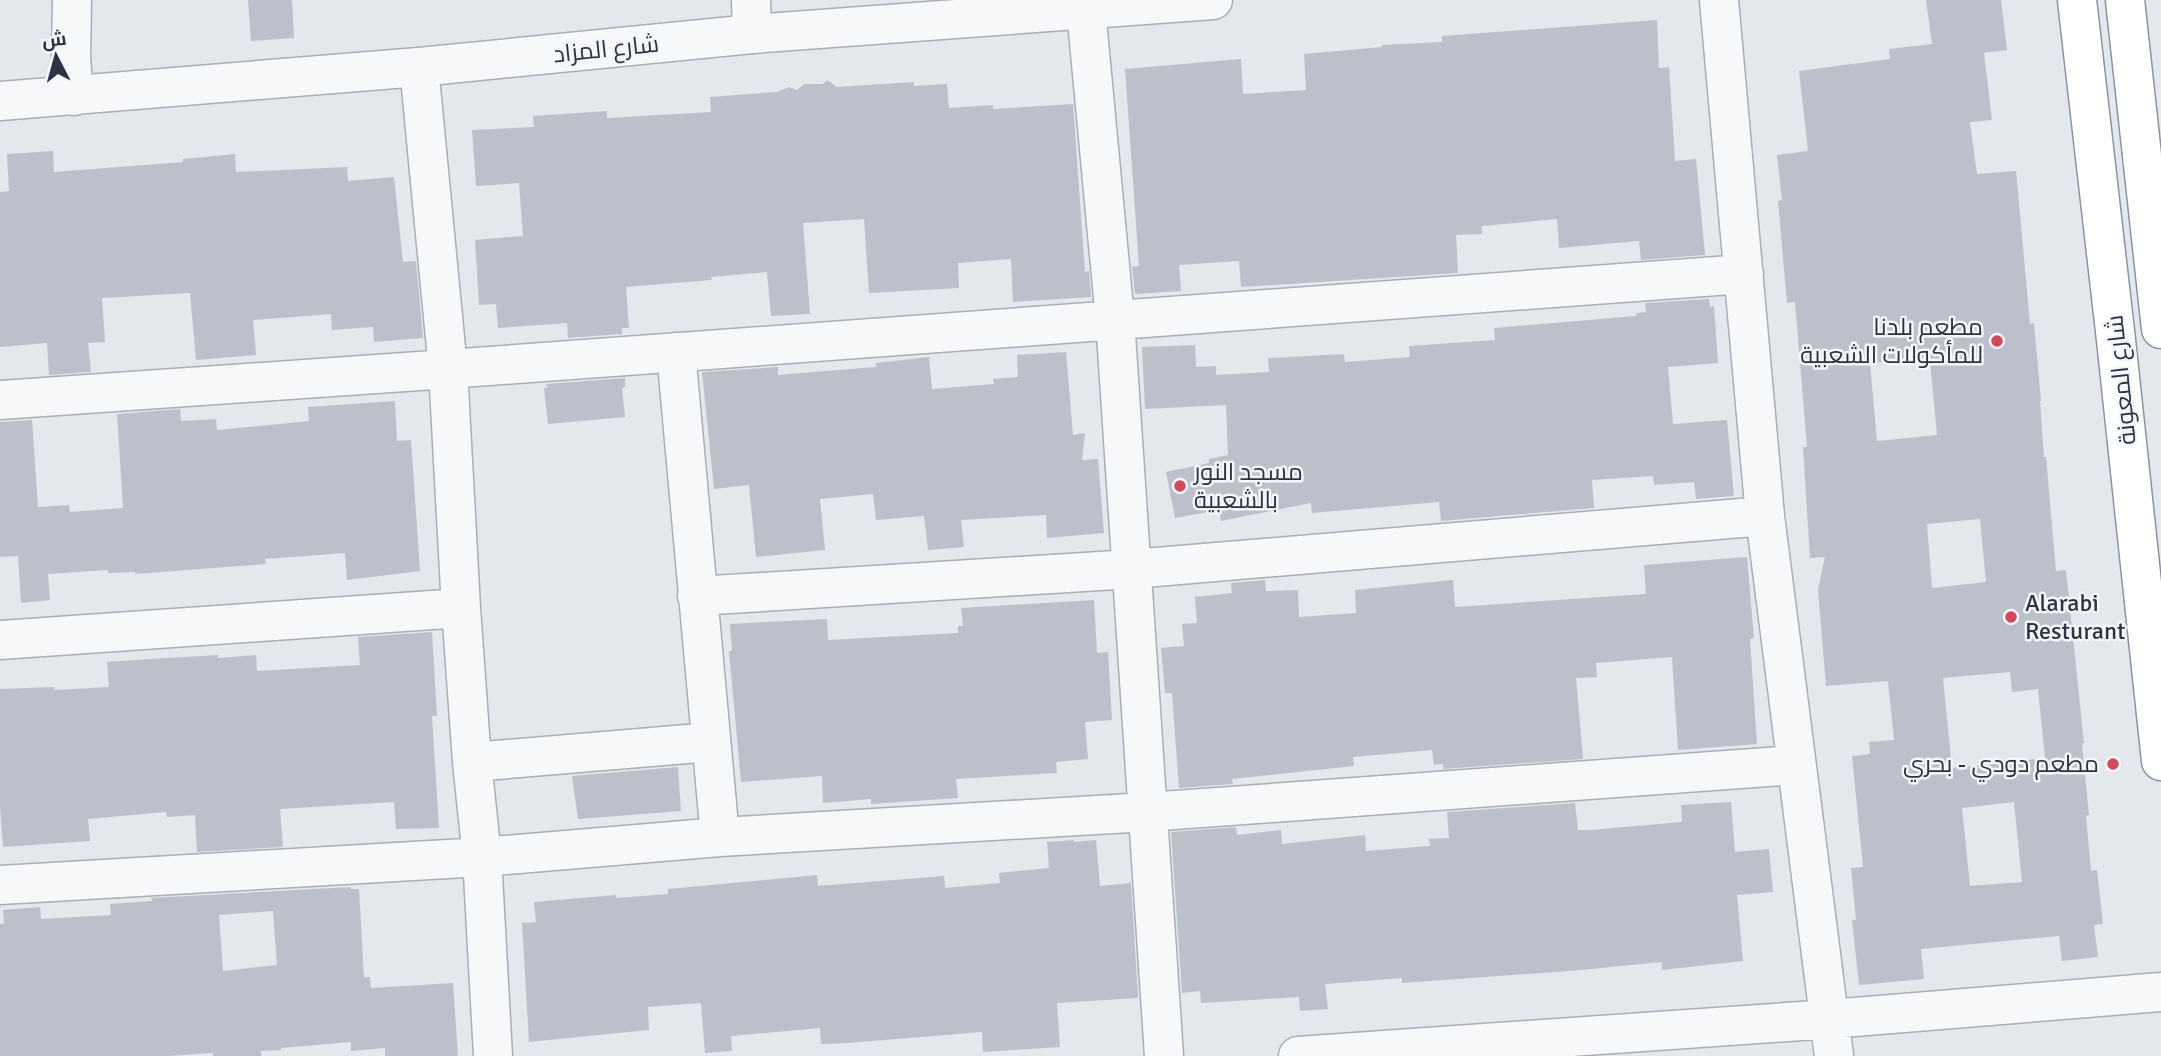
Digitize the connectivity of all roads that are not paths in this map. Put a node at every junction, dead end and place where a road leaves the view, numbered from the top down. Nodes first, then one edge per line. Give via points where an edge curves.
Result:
1 (72, 0) edge
2 (1213, 0) edge
3 (1718, 0) edge
4 (2077, 0) edge
5 (2125, 0) edge
6 (1086, 10) junction
7 (751, 17) edge
8 (419, 67) junction
9 (73, 81) junction
10 (0, 101) edge
11 (1744, 274) junction
12 (1115, 319) junction
13 (2161, 329) edge
14 (676, 352) junction
15 (448, 369) junction
16 (0, 400) edge
17 (1765, 516) junction
18 (1132, 569) junction
19 (697, 596) junction
20 (461, 608) junction
21 (0, 640) edge
22 (711, 742) junction
23 (2161, 761) edge
24 (472, 762) junction
25 (1796, 765) junction
26 (1147, 812) junction
27 (720, 837) junction
28 (482, 857) junction
29 (0, 885) edge
30 (2161, 992) edge
31 (1830, 1019) junction
32 (493, 1056) edge
33 (1164, 1056) edge
34 (1298, 1056) edge
35 (1834, 1056) edge

1 - 9 street
2 - 6 street, شارع المزاد
3 - 11 street
4 - 23 highway, شارع المعونة
5 - 13 highway, شارع المعونة
6 - 7 street, شارع المزاد
6 - 12 street
7 - 8 street, شارع المزاد
8 - 9 street, شارع المزاد
8 - 15 street
9 - 10 street, شارع المزاد
11 - 12 street
11 - 17 street
12 - 14 street
12 - 18 street
14 - 15 street
14 - 19 street
15 - 16 street
15 - 20 street
17 - 18 street
17 - 25 street
18 - 19 street
18 - 26 street
19 - 22 street
20 - 21 street
20 - 24 street
22 - 24 street
22 - 27 street
24 - 28 street
25 - 26 street
25 - 31 street
26 - 27 street
26 - 33 street
27 - 28 street
28 - 29 street
28 - 32 street
30 - 31 street
31 - 34 street
31 - 35 street

